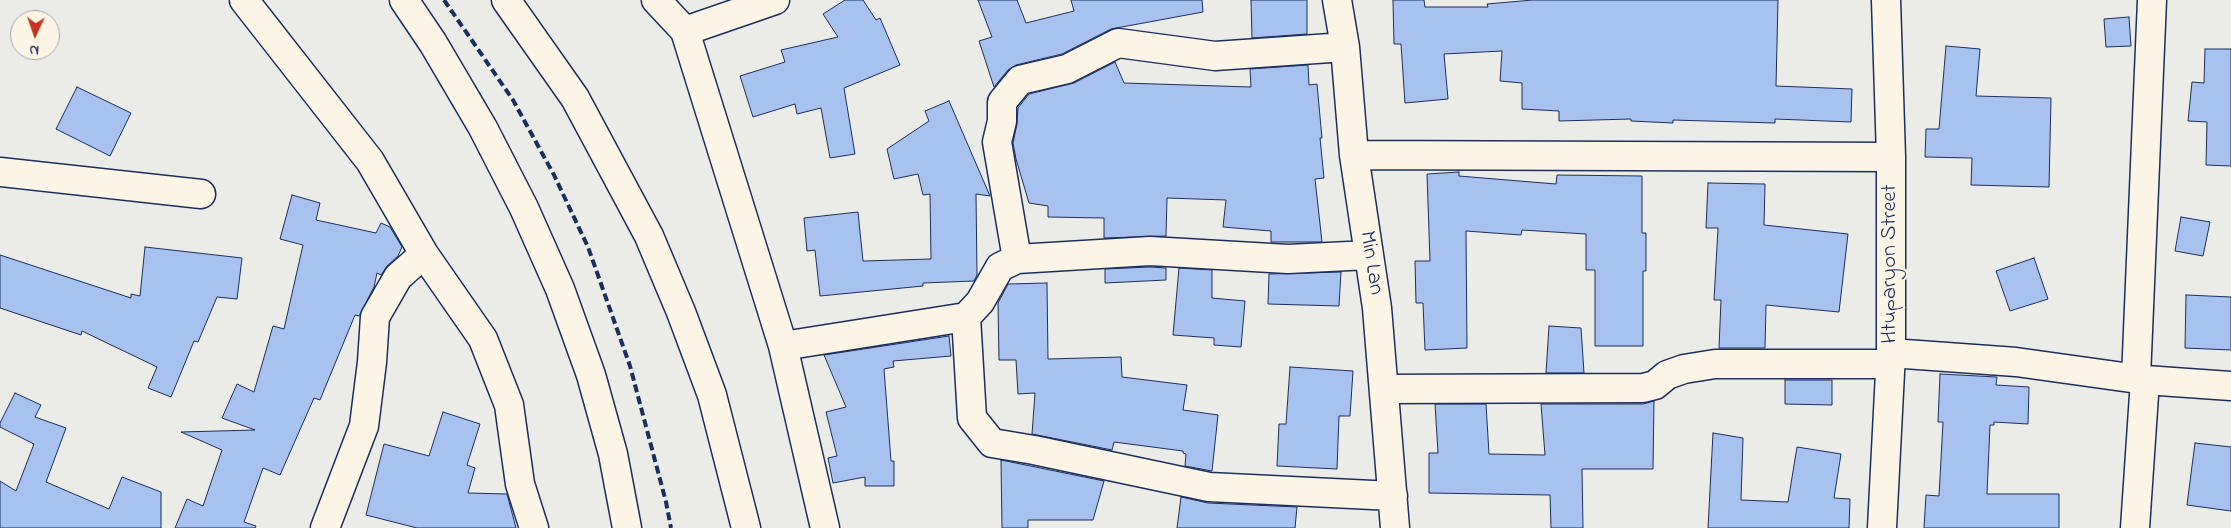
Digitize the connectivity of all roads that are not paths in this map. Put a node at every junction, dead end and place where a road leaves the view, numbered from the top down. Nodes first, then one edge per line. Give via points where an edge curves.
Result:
1 (244, 0) edge
2 (404, 0) edge
3 (506, 0) edge
4 (656, 0) edge
5 (775, 0) edge
6 (1337, 0) edge
7 (1886, 0) edge
8 (2152, 0) edge
9 (685, 31) junction
10 (1345, 47) junction
11 (1354, 155) junction
12 (1891, 157) junction
13 (0, 172) edge
14 (200, 194) dead end
15 (424, 254) junction
16 (1369, 255) junction
17 (1017, 259) junction
18 (966, 317) junction
19 (783, 346) junction
20 (1891, 359) junction
21 (2140, 379) junction
22 (2231, 386) edge
23 (1384, 389) junction
24 (1393, 496) junction
25 (325, 528) edge
26 (534, 528) edge
27 (627, 528) edge
28 (746, 528) edge
29 (825, 528) edge
30 (1395, 528) edge
31 (1882, 528) edge
32 (2135, 528) edge

1 - 15 street via 370,161
2 - 27 street via 483,128 560,289 594,384 613,454
3 - 28 street via 576,98 649,236 712,395
4 - 9 street
5 - 9 street
6 - 10 street, Min Lan
7 - 12 street, Htuparyon Street
8 - 21 street
9 - 19 street
10 - 11 street, Min Lan
10 - 17 street via 1215,56 1118,43 1067,69 1020,80 1002,102 997,142
11 - 12 street
11 - 16 street, Min Lan
12 - 20 street, Htuparyon Street
13 - 14 street
15 - 25 street via 398,277 375,316 364,426
15 - 26 street via 483,339 509,404 520,484
16 - 17 street via 1288,259 1150,251
16 - 23 street, Min Lan
17 - 18 street via 1000,267 980,302
18 - 19 street
18 - 24 street via 972,418 992,443 1209,487
19 - 29 street
20 - 21 street via 2016,362
20 - 23 street via 1714,364 1684,369 1643,388
20 - 31 street, Htuparyon Street
21 - 22 street
21 - 32 street
23 - 24 street, Min Lan
24 - 30 street, Min Lan

